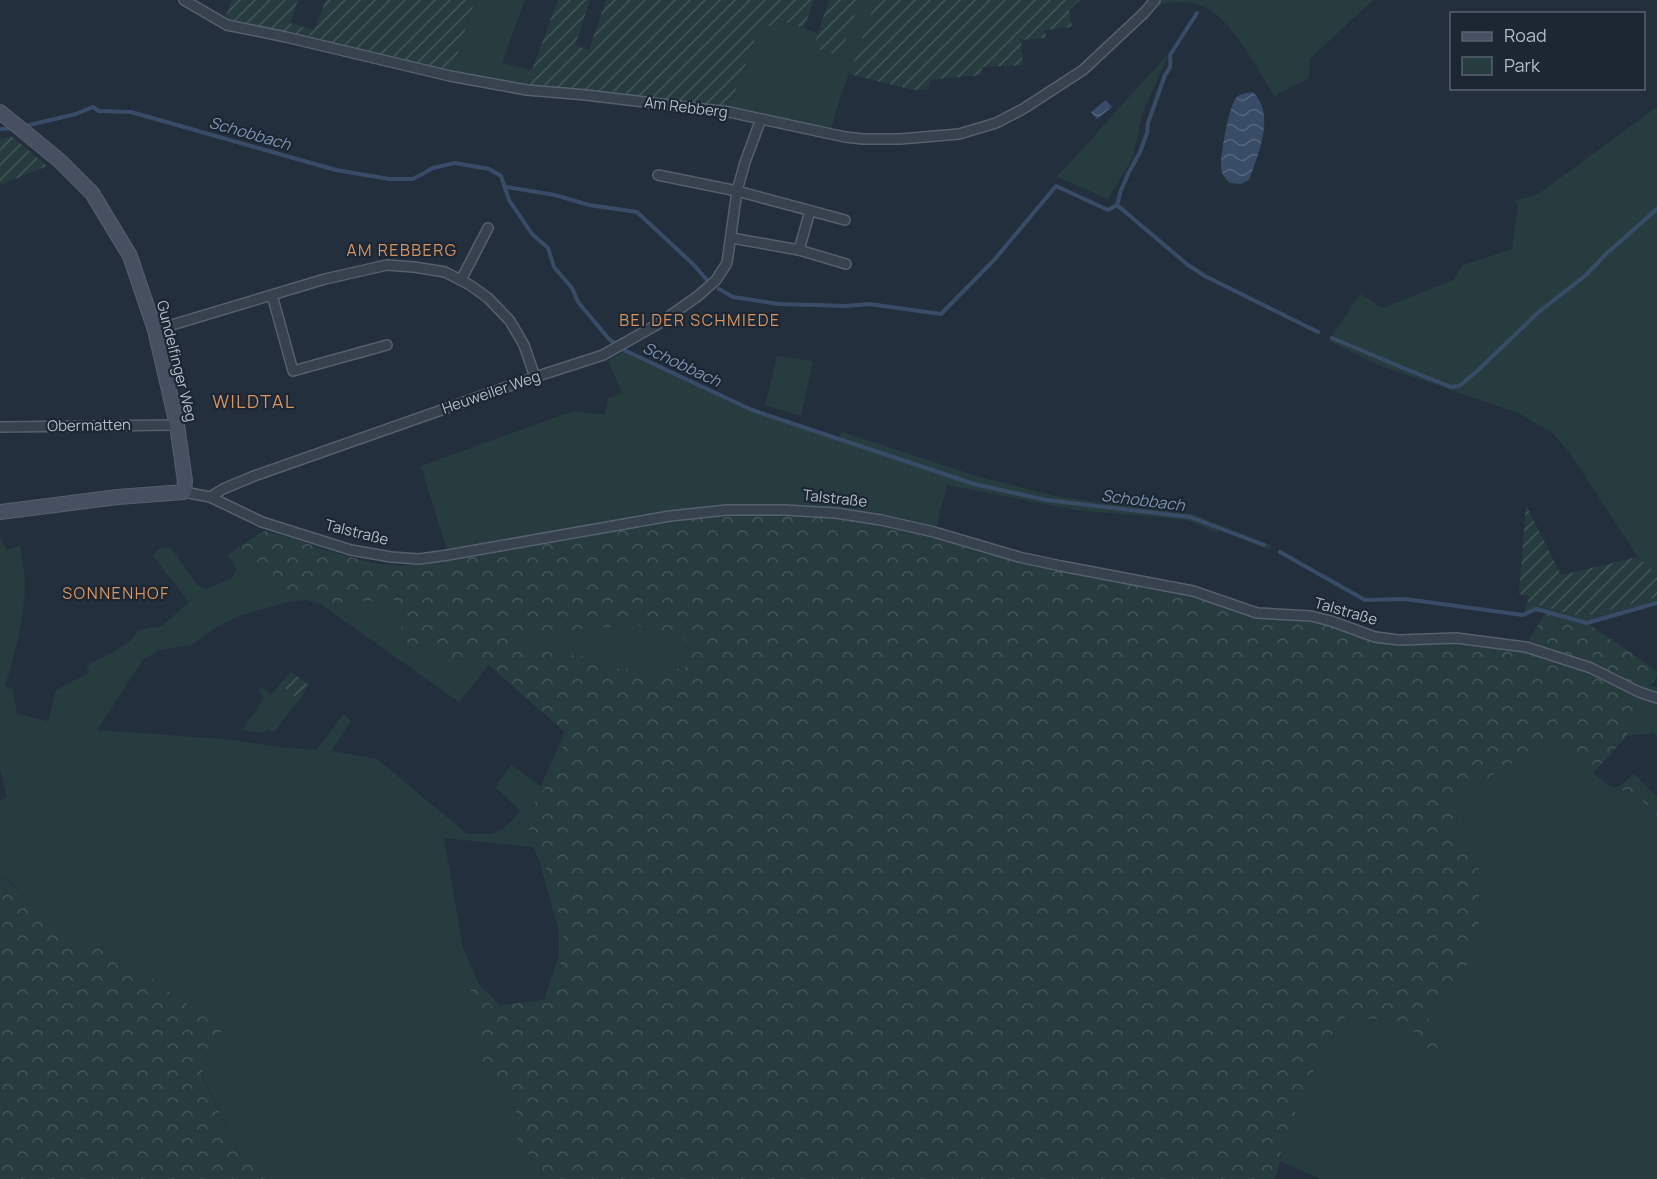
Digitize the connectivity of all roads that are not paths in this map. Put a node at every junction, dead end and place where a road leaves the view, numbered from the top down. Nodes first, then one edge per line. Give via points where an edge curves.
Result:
1 (184, 0) edge
2 (1155, 0) edge
3 (5, 115) edge
4 (761, 119) junction
5 (658, 175) dead end
6 (737, 191) junction
7 (810, 212) junction
8 (845, 220) dead end
9 (488, 228) dead end
10 (732, 238) junction
11 (799, 250) junction
12 (846, 264) dead end
13 (461, 280) junction
14 (272, 295) junction
15 (155, 330) junction
16 (387, 345) dead end
17 (535, 376) junction
18 (177, 425) junction
19 (0, 427) edge
20 (184, 492) junction
21 (210, 497) junction
22 (0, 512) edge
23 (1657, 698) edge

1 - 4 street, Am Rebberg via 227,25 450,76 527,90 729,112
2 - 4 street, Am Rebberg via 1083,70 996,123 959,134 863,139
3 - 15 street, Gundelfinger Weg via 60,160 92,193 129,256
4 - 6 street, Heuweiler Weg
5 - 6 street
6 - 7 street
6 - 10 street, Heuweiler Weg
7 - 8 street
7 - 11 street
9 - 13 street
10 - 11 street
10 - 17 street, Heuweiler Weg via 727,263 698,296 603,355
11 - 12 street
13 - 14 street via 445,272 387,265
13 - 17 street via 489,298 510,321
14 - 15 street
14 - 16 street via 293,371
15 - 18 street, Gundelfinger Weg
17 - 21 street, Heuweiler Weg via 254,476
18 - 19 street, Obermatten
18 - 20 street, Gundelfinger Weg
20 - 21 street, Talstraße
20 - 22 street, Talstraße
21 - 23 street, Talstraße via 262,522 351,550 419,559 670,516 728,510 836,513 934,532 1040,561 1193,591 1257,613 1311,616 1375,637 1456,638 1526,647 1591,668

